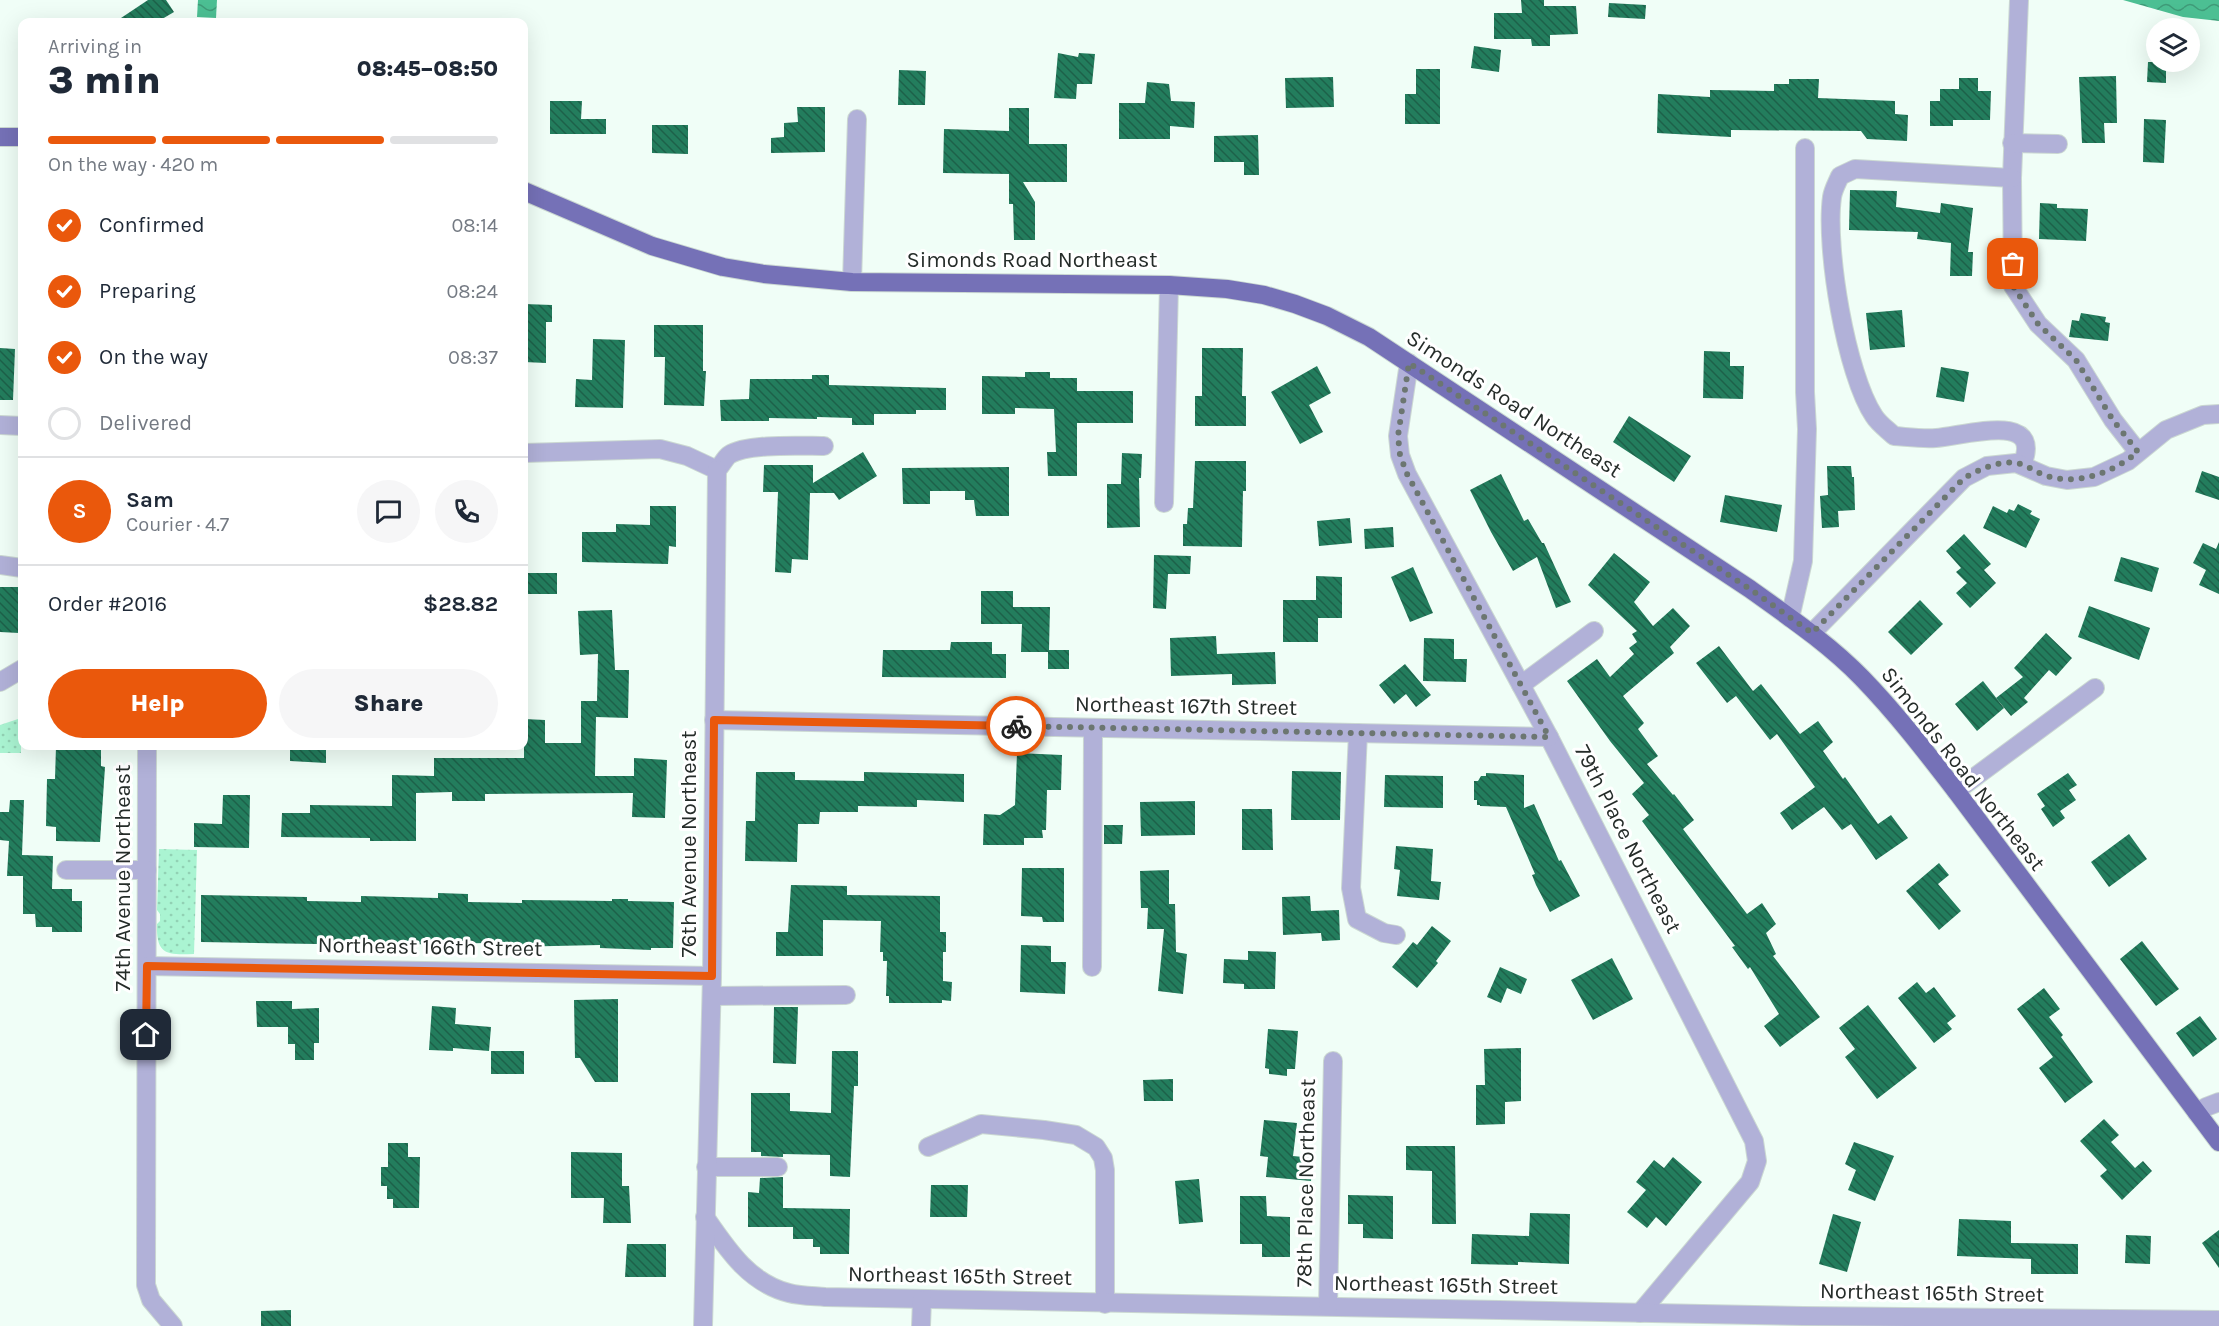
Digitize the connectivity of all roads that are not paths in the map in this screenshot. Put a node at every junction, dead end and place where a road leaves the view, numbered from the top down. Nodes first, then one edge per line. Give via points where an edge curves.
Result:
1 (2019, 0) edge
2 (857, 118) dead end
3 (0, 137) edge
4 (18, 137) edge
5 (2012, 142) junction
6 (2058, 144) dead end
7 (1805, 148) dead end
8 (2012, 178) junction
9 (528, 193) edge
10 (852, 282) junction
11 (1169, 285) junction
12 (1409, 363) junction
13 (2219, 414) edge
14 (0, 425) edge
15 (18, 426) edge
16 (824, 446) dead end
17 (2138, 452) junction
18 (528, 453) edge
19 (2022, 465) junction
20 (717, 470) junction
21 (1164, 503) dead end
22 (0, 565) edge
23 (18, 567) edge
24 (1790, 618) junction
25 (1594, 631) dead end
26 (1812, 633) junction
27 (18, 671) edge
28 (0, 682) edge
29 (1521, 685) junction
30 (2095, 688) dead end
31 (714, 720) junction
32 (1093, 728) junction
33 (1358, 733) junction
34 (1549, 737) junction
35 (147, 750) edge
36 (1956, 791) junction
37 (66, 870) dead end
38 (147, 870) junction
39 (1396, 935) dead end
40 (147, 966) junction
41 (1092, 967) dead end
42 (712, 976) junction
43 (846, 995) dead end
44 (712, 996) junction
45 (1333, 1061) dead end
46 (2219, 1102) edge
47 (2197, 1113) junction
48 (2219, 1142) edge
49 (928, 1147) dead end
50 (706, 1167) junction
51 (778, 1167) dead end
52 (705, 1217) junction
53 (922, 1300) junction
54 (1105, 1304) junction
55 (1328, 1306) junction
56 (1640, 1313) junction
57 (1428, 1318) edge
58 (2219, 1320) edge
59 (1802, 1321) edge
60 (1999, 1322) edge
61 (2162, 1323) edge
62 (173, 1326) edge
63 (703, 1326) edge
64 (921, 1326) edge

1 - 5 street
2 - 10 street
3 - 4 main road
5 - 6 street
5 - 8 street
7 - 24 street via 1808,429 1803,561
8 - 17 street via 2013,286 2038,324 2076,360
8 - 19 street via 1855,169 1840,176 1832,194 1830,226 1840,310 1857,378 1875,417 1894,436 1937,438 2007,430 2025,443 2027,455
9 - 10 main road, Simonds Road Northeast via 628,237 723,267
10 - 11 main road, Simonds Road Northeast
11 - 12 main road, Simonds Road Northeast via 1227,289 1295,304 1369,337
11 - 21 street
12 - 24 main road, Simonds Road Northeast
12 - 29 street, 79th Place Northeast via 1398,436 1400,455
13 - 17 street via 2166,430
14 - 15 street
16 - 20 street via 747,450 729,455
17 - 19 street via 2094,477 2067,480
18 - 20 street via 660,449
19 - 26 street via 1987,466 1964,478
20 - 31 street, 76th Avenue Northeast
22 - 23 street
24 - 26 main road, Simonds Road Northeast
25 - 29 street
26 - 36 main road, Simonds Road Northeast via 1861,677
27 - 28 street
29 - 34 street, 79th Place Northeast
30 - 36 street
31 - 32 street, Northeast 167th Street
31 - 42 street, 76th Avenue Northeast
32 - 33 street, Northeast 167th Street
32 - 41 street
33 - 34 street, Northeast 167th Street
33 - 39 street via 1351,888 1357,919
34 - 56 street, 79th Place Northeast via 1754,1141 1757,1161 1750,1182
35 - 38 street, 74th Avenue Northeast
36 - 47 main road, Simonds Road Northeast
37 - 38 street
38 - 40 street, 74th Avenue Northeast
40 - 42 street, Northeast 166th Street
40 - 62 street, 74th Avenue Northeast via 146,1285 151,1299
42 - 44 street, 76th Avenue Northeast
43 - 44 street
44 - 50 street, 76th Avenue Northeast
45 - 55 street, 78th Place Northeast
46 - 47 street
47 - 48 main road, Simonds Road Northeast
49 - 54 street via 981,1124 1076,1135 1096,1147 1105,1170
50 - 51 street
50 - 52 street, 76th Avenue Northeast
52 - 53 street, Northeast 165th Street via 740,1264 764,1284 789,1293
52 - 63 street, 76th Avenue Northeast
53 - 54 street, Northeast 165th Street
53 - 64 street
54 - 55 street, Northeast 165th Street
55 - 57 street, Northeast 165th Street
56 - 57 street, Northeast 165th Street
56 - 59 street, Northeast 165th Street
58 - 61 street, Northeast 165th Street
59 - 60 street, Northeast 165th Street
60 - 61 street, Northeast 165th Street

